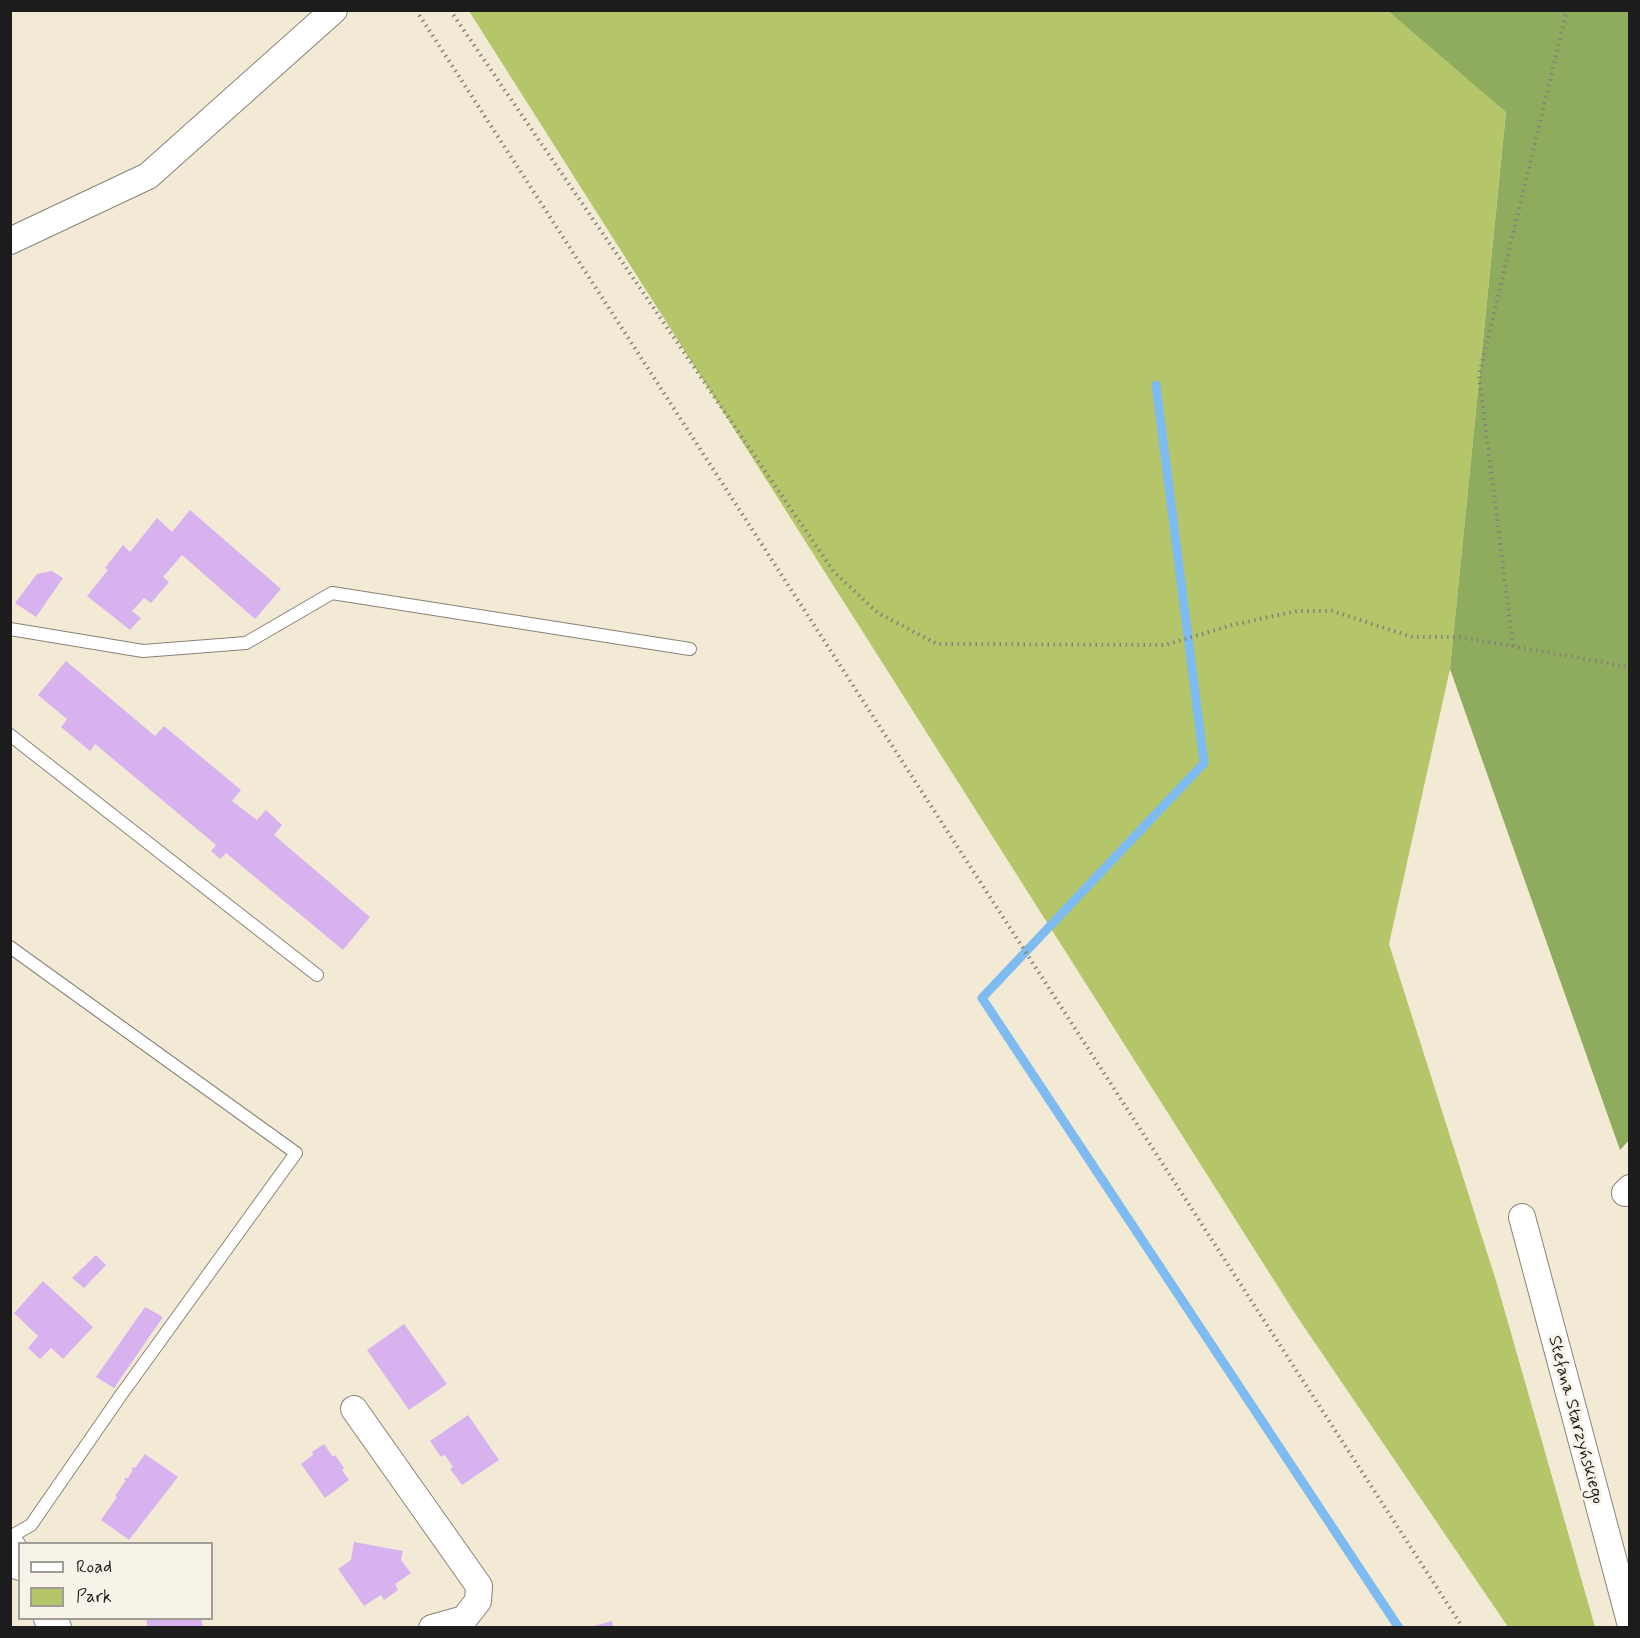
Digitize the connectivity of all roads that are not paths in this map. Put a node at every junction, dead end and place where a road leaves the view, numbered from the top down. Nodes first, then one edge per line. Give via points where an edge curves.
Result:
1 (334, 10) edge
2 (10, 241) edge
3 (10, 629) edge
4 (690, 649) dead end
5 (10, 735) edge
6 (10, 947) edge
7 (317, 975) dead end
8 (1522, 1217) dead end
9 (354, 1408) dead end
10 (10, 1537) edge
11 (10, 1548) edge
12 (18, 1561) edge
13 (1629, 1622) edge
14 (432, 1628) edge

1 - 2 street via 148,176
3 - 4 lane via 142,651 246,643 332,593
5 - 7 lane
6 - 10 lane via 296,1153 31,1525
8 - 13 street, Stefana Starzyńskiego
9 - 14 street via 479,1586 478,1601 465,1619
11 - 12 street

